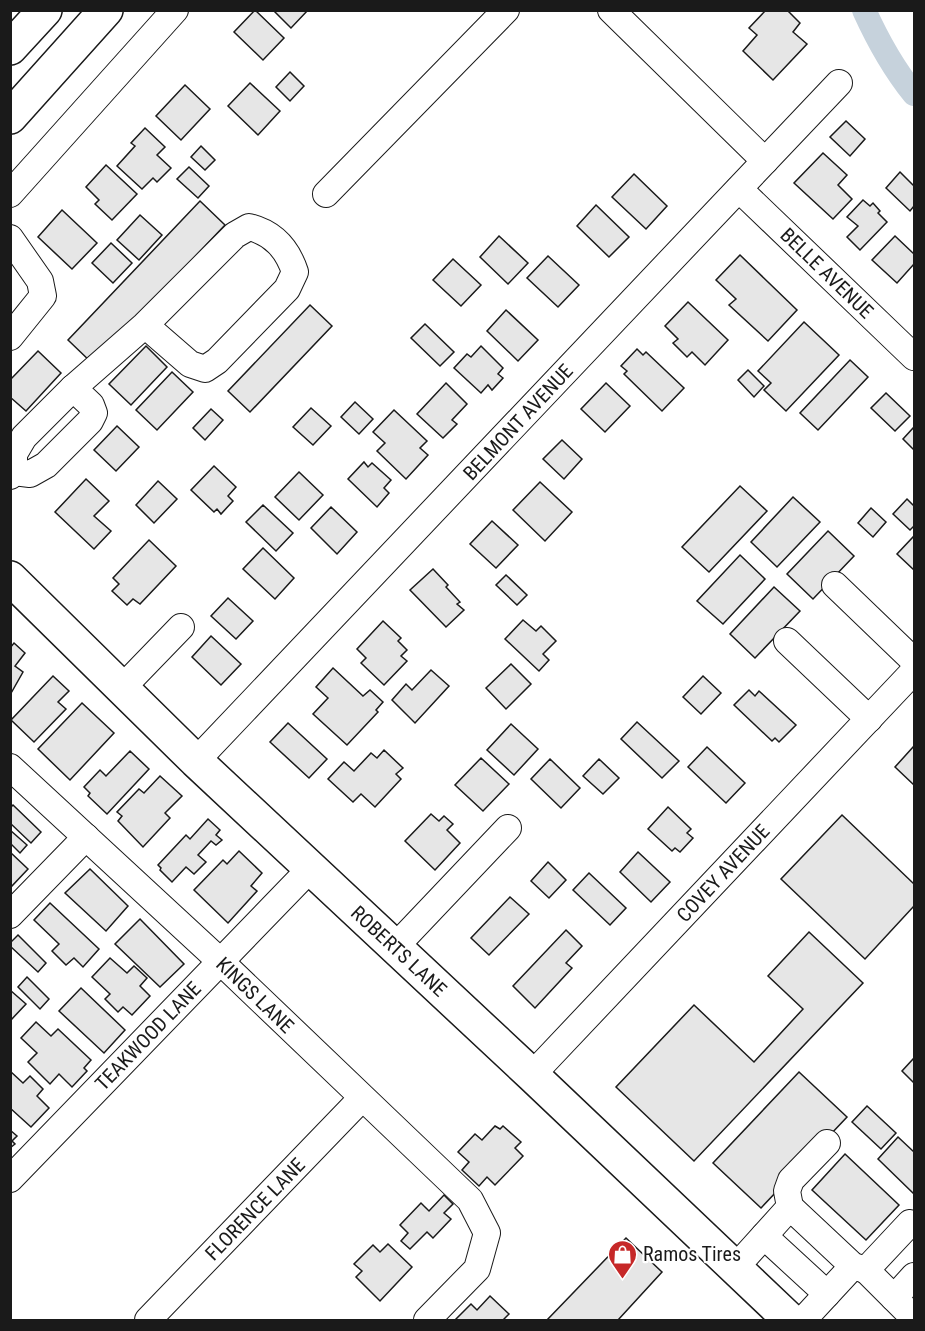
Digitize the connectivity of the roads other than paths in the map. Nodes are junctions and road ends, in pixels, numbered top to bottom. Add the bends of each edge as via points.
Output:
1 (45, 10) edge
2 (106, 10) edge
3 (175, 10) edge
4 (506, 10) edge
5 (611, 10) edge
6 (10, 48) edge
7 (839, 83) dead end
8 (10, 117) edge
9 (765, 161) junction
10 (739, 189) junction
11 (10, 194) edge
12 (326, 194) dead end
13 (10, 238) edge
14 (145, 325) junction
15 (10, 337) edge
16 (915, 357) edge
17 (73, 388) junction
18 (12, 463) edge
19 (10, 578) edge
20 (834, 585) dead end
21 (181, 627) dead end
22 (787, 641) dead end
23 (915, 661) edge
24 (915, 671) edge
25 (122, 688) junction
26 (869, 719) junction
27 (196, 761) junction
28 (10, 767) edge
29 (508, 828) dead end
30 (86, 837) junction
31 (311, 868) junction
32 (10, 915) edge
33 (395, 947) junction
34 (220, 961) junction
35 (532, 1075) junction
36 (362, 1098) junction
37 (827, 1143) dead end
38 (10, 1179) edge
39 (790, 1207) junction
40 (915, 1226) edge
41 (764, 1236) junction
42 (735, 1268) junction
43 (860, 1268) junction
44 (915, 1276) edge
45 (827, 1294) junction
46 (894, 1298) junction
47 (915, 1318) edge
48 (148, 1320) edge
49 (427, 1320) edge
50 (790, 1320) edge
51 (803, 1320) edge

1 - 6 main road
2 - 8 main road
3 - 11 street
4 - 12 street
5 - 9 street
7 - 9 street, BELMONT AVENUE
9 - 10 street, BELMONT AVENUE
10 - 16 street, BELLE AVENUE
10 - 27 street, BELMONT AVENUE
13 - 15 street via 40,281 43,296
14 - 14 street via 235,235 249,227 266,231 290,255 295,272 287,289 205,369 190,364
14 - 17 street
17 - 18 street via 24,437
17 - 18 street via 91,405 94,413 90,421 46,465 30,474
19 - 25 main road, ROBERTS LANE
20 - 23 street
21 - 25 street
22 - 26 street
24 - 26 street, COVEY AVENUE
25 - 27 main road, ROBERTS LANE
26 - 35 street, COVEY AVENUE
27 - 31 main road, ROBERTS LANE
28 - 30 street, KINGS LANE
29 - 33 street
30 - 32 street
30 - 34 street, KINGS LANE
31 - 33 main road, ROBERTS LANE
31 - 34 street, TEAKWOOD LANE
33 - 35 main road, ROBERTS LANE
34 - 36 street, KINGS LANE
34 - 38 street, TEAKWOOD LANE
35 - 42 main road, ROBERTS LANE
36 - 48 street, FLORENCE LANE
36 - 49 street, KINGS LANE via 470,1200 487,1233 477,1269
37 - 39 street via 791,1180 787,1191
39 - 41 street
39 - 43 street
40 - 43 street via 910,1222
41 - 42 street
41 - 45 street
42 - 50 main road, ROBERTS LANE
43 - 45 street
43 - 46 street
44 - 46 street
45 - 51 street
46 - 47 street

